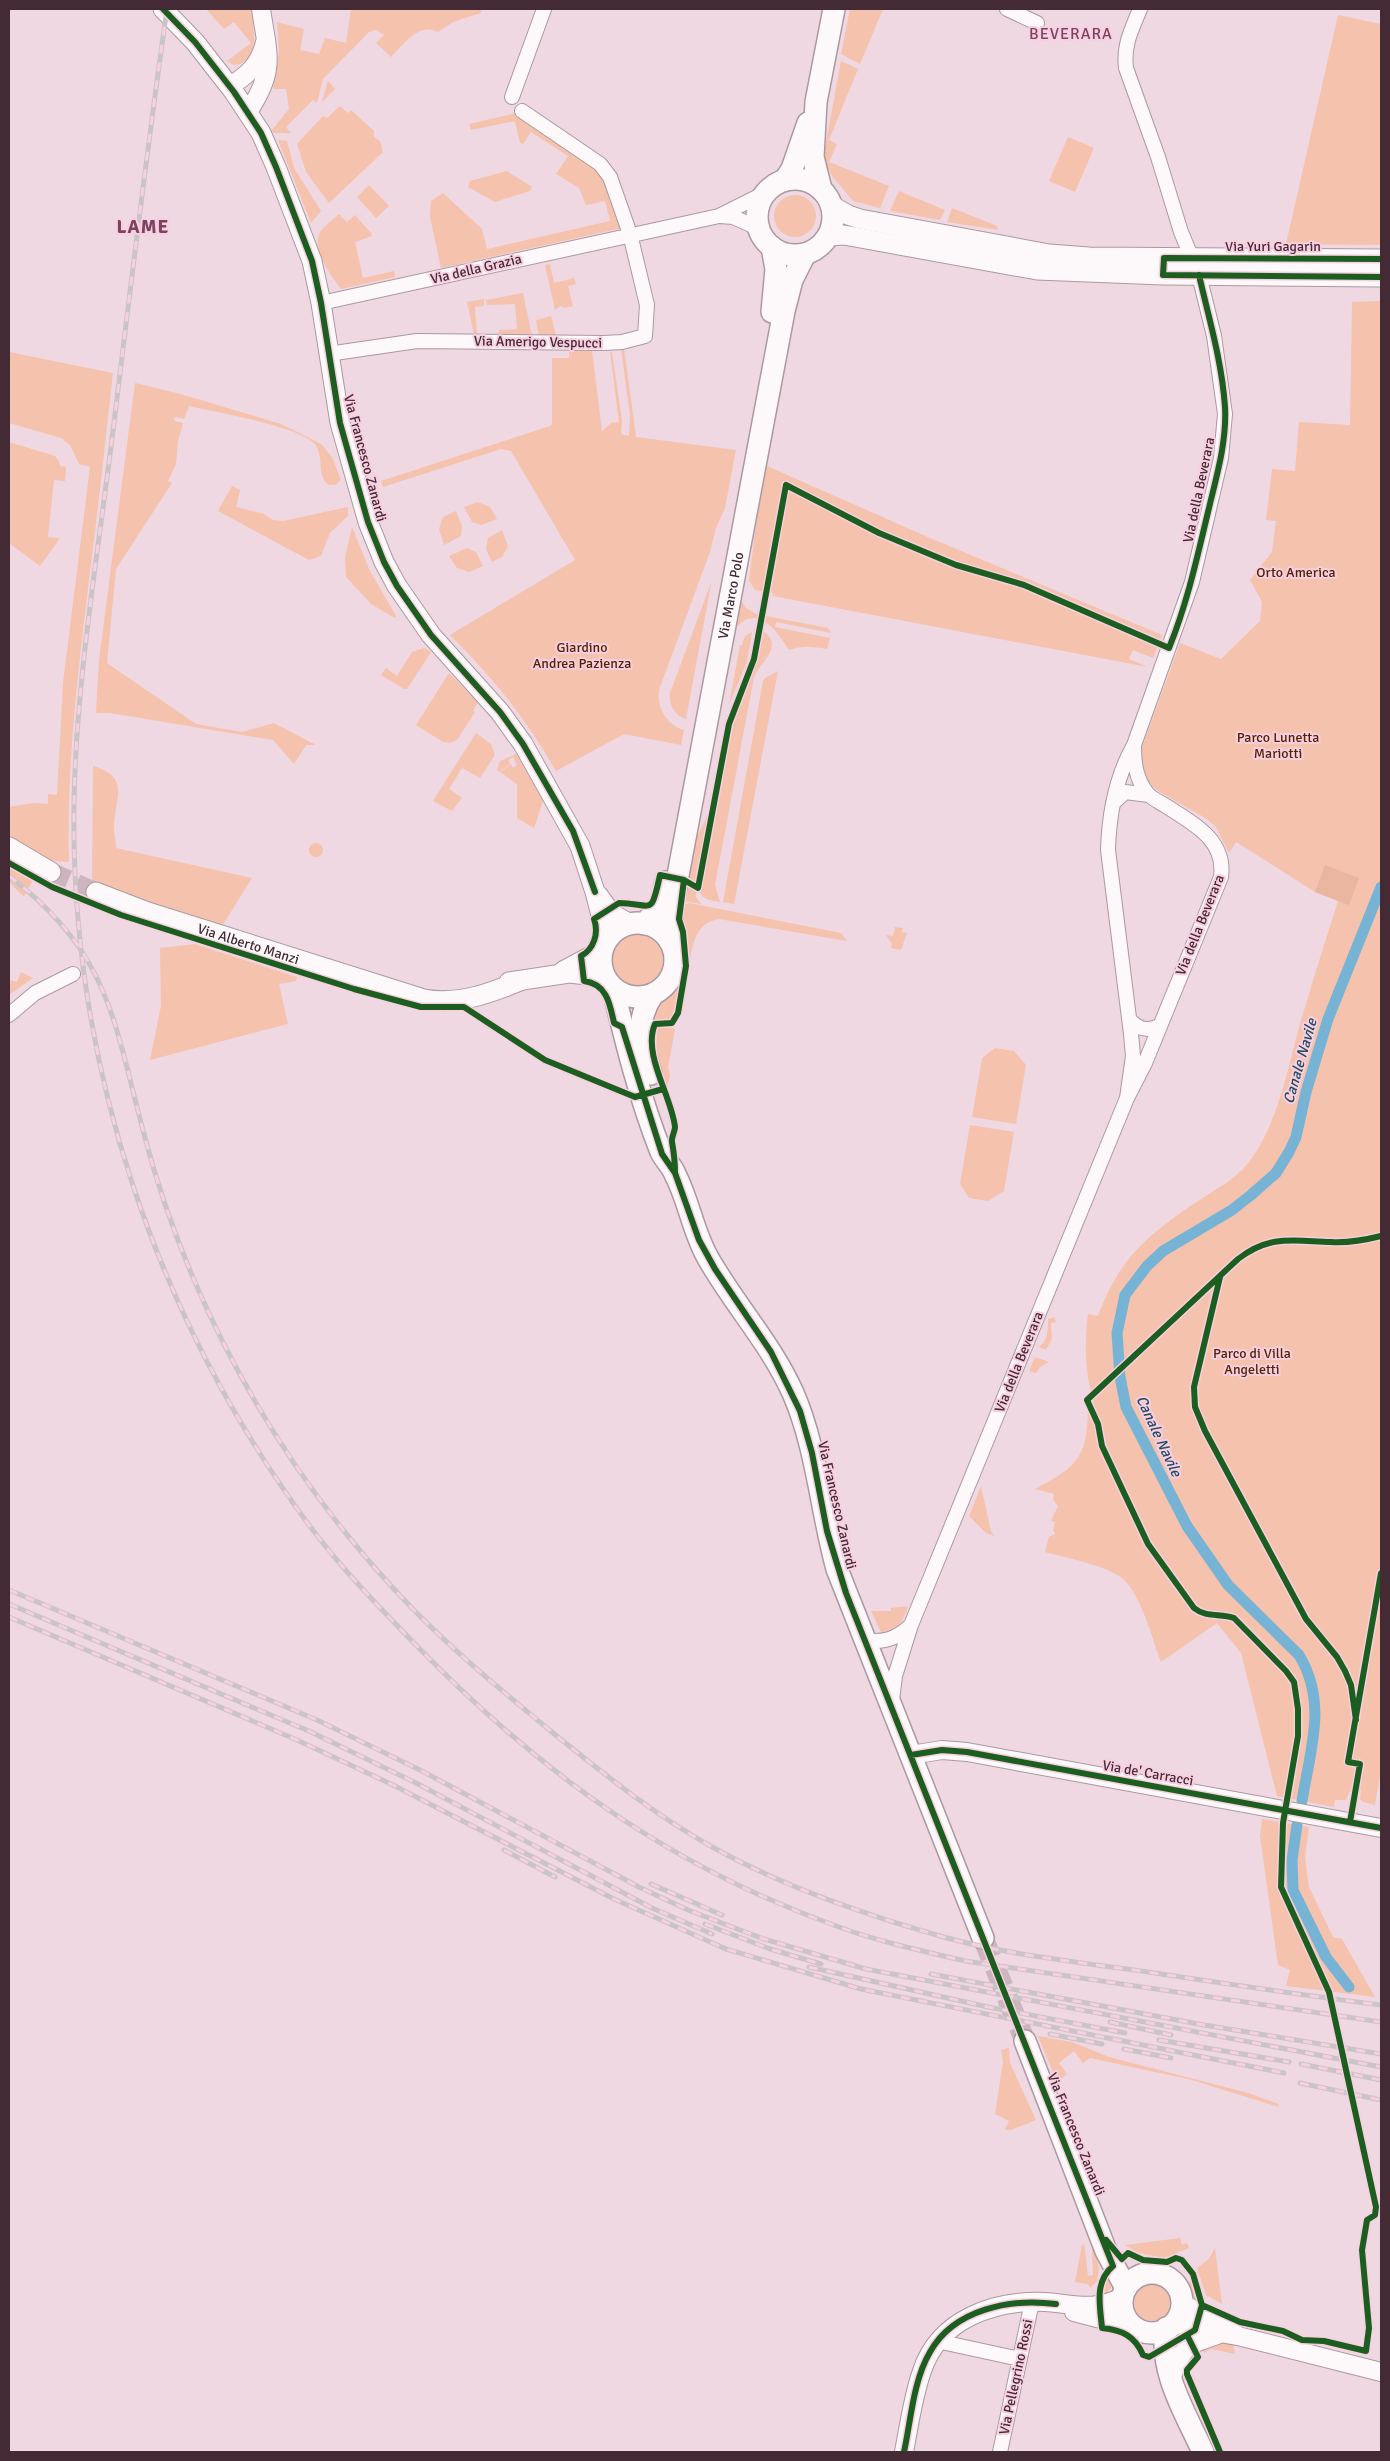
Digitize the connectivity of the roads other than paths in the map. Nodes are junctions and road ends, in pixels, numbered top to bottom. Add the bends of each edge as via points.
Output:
1 (163, 9) edge
2 (262, 9) edge
3 (544, 9) edge
4 (834, 9) edge
5 (1008, 9) edge
6 (1138, 14) edge
7 (1038, 23) dead end
8 (266, 39) junction
9 (230, 86) junction
10 (512, 96) dead end
11 (816, 102) junction
12 (522, 111) dead end
13 (248, 112) junction
14 (784, 180) junction
15 (765, 193) junction
16 (826, 197) junction
17 (719, 216) junction
18 (758, 228) junction
19 (630, 234) junction
20 (828, 236) junction
21 (772, 248) junction
22 (805, 254) junction
23 (1190, 258) junction
24 (1381, 259) edge
25 (1199, 276) junction
26 (1381, 277) edge
27 (321, 302) junction
28 (328, 354) junction
29 (1134, 745) junction
30 (1149, 795) junction
31 (1113, 803) junction
32 (9, 847) edge
33 (51, 872) tunnel mouth
34 (96, 892) tunnel mouth
35 (595, 892) junction
36 (638, 924) junction
37 (670, 941) junction
38 (604, 944) junction
39 (73, 974) dead end
40 (558, 974) junction
41 (609, 983) junction
42 (653, 994) junction
43 (9, 1015) edge
44 (1129, 1019) junction
45 (1159, 1026) junction
46 (1128, 1098) junction
47 (675, 1173) junction
48 (911, 1625) junction
49 (866, 1641) junction
50 (891, 1706) junction
51 (911, 1755) junction
52 (1381, 1828) edge
53 (983, 1938) tunnel mouth
54 (1025, 2041) tunnel mouth
55 (1103, 2236) junction
56 (1146, 2273) junction
57 (1124, 2293) junction
58 (1032, 2302) junction
59 (1181, 2303) junction
60 (1056, 2304) junction
61 (1134, 2325) junction
62 (1169, 2326) junction
63 (1220, 2334) junction
64 (1238, 2336) junction
65 (937, 2341) junction
66 (1020, 2359) junction
67 (1381, 2372) edge
68 (1170, 2376) junction
69 (904, 2452) edge
70 (1000, 2452) edge
71 (1203, 2452) edge

1 - 9 main road, Via Francesco Zanardi
2 - 8 street
3 - 10 street
4 - 11 main road
5 - 7 street
6 - 23 street, Via della Beverara via 1126,44 1126,68
8 - 9 street via 255,67
8 - 13 street via 268,71
9 - 13 main road, Via Francesco Zanardi
11 - 14 main road via 792,169
11 - 16 main road via 813,157
12 - 19 street via 604,168 617,194
13 - 27 main road, Via Francesco Zanardi via 269,151 300,229 312,261
14 - 15 main road
14 - 16 main road via 803,180
15 - 17 street, Via della Grazia
15 - 18 main road via 757,211
16 - 20 main road via 833,220
16 - 23 main road, Via Yuri Gagarin via 848,215 860,219 1049,254
17 - 18 street, Via della Grazia
17 - 19 street, Via della Grazia
18 - 21 main road
19 - 27 street, Via della Grazia
19 - 28 street, Via Amerigo Vespucci via 647,310 646,334 643,337 604,343 417,341
20 - 22 main road via 817,248
20 - 25 main road via 844,235 1037,270
21 - 22 main road via 789,254
21 - 36 main road, Via Marco Polo via 776,269 772,309 663,899 658,908
22 - 37 main road, Via Marco Polo via 792,280 784,311 673,902
23 - 24 main road, Via Yuri Gagarin
23 - 25 street, Via della Beverara
25 - 26 main road
25 - 29 street, Via della Beverara via 1223,388 1223,443 1192,582
27 - 28 main road, Via Francesco Zanardi
28 - 35 main road, Via Francesco Zanardi via 343,433 370,530 384,562 431,635 500,712 524,744 578,841
29 - 30 street, Via della Beverara via 1138,778
29 - 31 street, Via della Beverara via 1126,759
30 - 31 street, Via della Beverara via 1125,792
30 - 45 street, Via della Beverara via 1200,827 1212,839 1221,857 1222,868
31 - 44 street, Via della Beverara via 1108,850
32 - 33 main road
34 - 40 main road, Via Alberto Manzi via 148,912 402,992 446,993
35 - 36 main road, Via Francesco Zanardi via 611,913
35 - 38 main road, Via Francesco Zanardi
36 - 37 main road via 657,928
36 - 38 main road via 617,929
37 - 42 main road via 674,952 673,973
38 - 40 main road, Via Alberto Manzi via 589,958
38 - 41 main road via 600,962
39 - 43 street via 35,994
40 - 41 main road, Via Alberto Manzi via 584,973
41 - 42 main road via 634,997
41 - 47 main road, Via Francesco Zanardi via 662,1154
42 - 47 main road, Via Francesco Zanardi via 644,1008 641,1033 646,1060 675,1150
44 - 45 street via 1143,1029
44 - 46 street, Via della Beverara via 1133,1056
45 - 46 street, Via della Beverara
46 - 48 street, Via della Beverara
47 - 49 main road, Via Francesco Zanardi via 698,1240 771,1352 800,1411 837,1569
48 - 49 street via 891,1640
48 - 50 street, Via della Beverara via 895,1676
49 - 50 main road, Via Francesco Zanardi
50 - 51 main road, Via Francesco Zanardi
51 - 52 street, Via de' Carracci via 942,1750 967,1752
51 - 53 main road, Via Francesco Zanardi
54 - 55 main road, Via Francesco Zanardi
55 - 56 main road, Via Francesco Zanardi via 1122,2259
55 - 57 main road, Via Francesco Zanardi
56 - 57 main road via 1134,2278
56 - 59 main road via 1168,2278 1179,2291
57 - 60 street via 1107,2305
57 - 61 main road via 1123,2311
58 - 60 street
58 - 65 street via 987,2309 951,2328
58 - 66 street, Via Pellegrino Rossi
59 - 62 main road via 1179,2315
59 - 64 street via 1228,2326
60 - 61 street via 1091,2318
61 - 62 main road via 1154,2332
61 - 68 main road via 1152,2355
62 - 63 street via 1196,2326
62 - 68 main road via 1164,2348
63 - 64 street
63 - 68 street via 1193,2343 1182,2351
64 - 67 street
65 - 66 street
65 - 69 street via 921,2371
66 - 70 street, Via Pellegrino Rossi
68 - 71 main road

